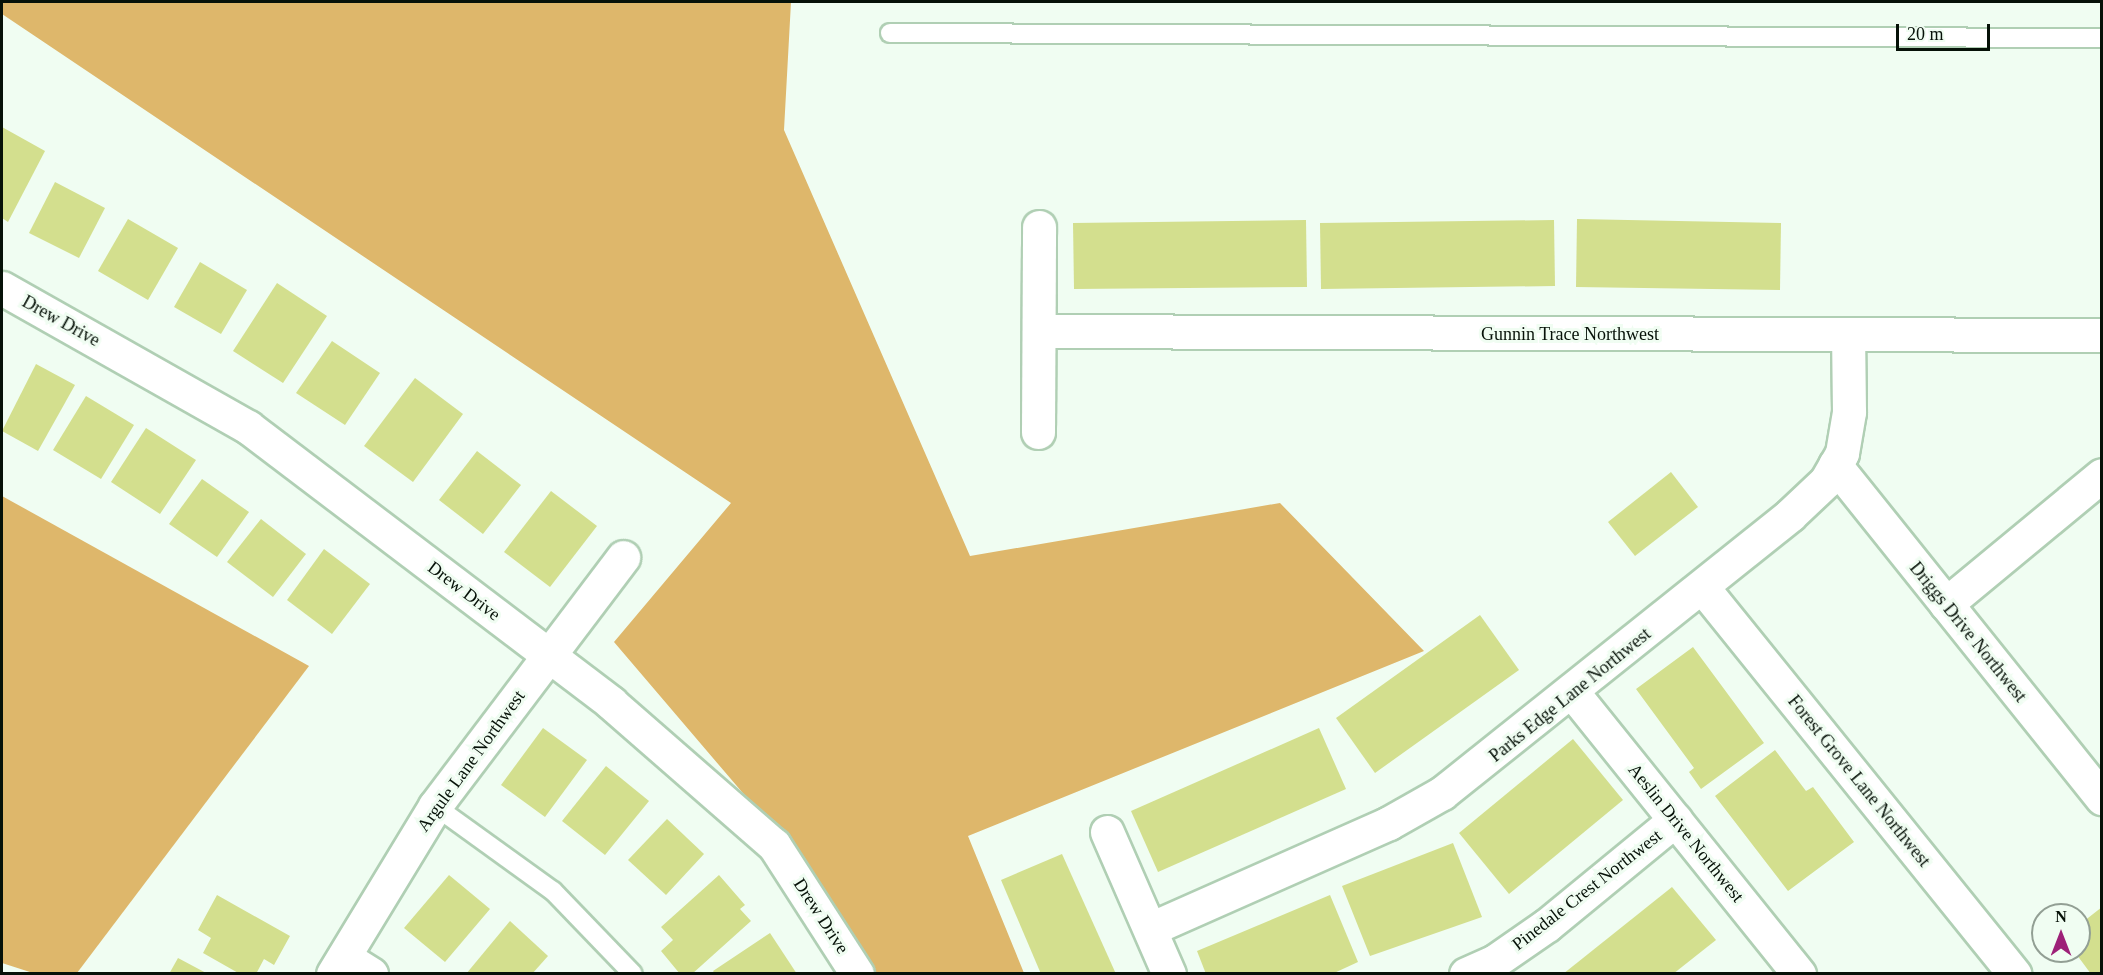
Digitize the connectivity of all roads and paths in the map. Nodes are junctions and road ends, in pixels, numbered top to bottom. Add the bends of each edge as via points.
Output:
1 (890, 33) dead end
2 (2102, 38) edge
3 (1039, 227) dead end
4 (2, 288) edge
5 (1039, 331) junction
6 (1848, 335) junction
7 (2102, 335) edge
8 (1038, 432) dead end
9 (1834, 465) junction
10 (2102, 475) edge
11 (623, 557) dead end
12 (1703, 588) junction
13 (1946, 604) junction
14 (547, 655) junction
15 (1573, 693) junction
16 (2102, 798) edge
17 (435, 806) junction
18 (1675, 820) junction
19 (1107, 832) dead end
20 (1150, 929) junction
21 (338, 965) edge
22 (372, 974) edge
23 (633, 974) edge
24 (857, 974) edge
25 (1169, 974) edge
26 (1466, 974) edge
27 (1799, 974) edge
28 (2015, 974) edge

1 - 2 lane
3 - 5 street
4 - 14 street, Drew Drive via 248,427
5 - 6 street, Gunnin Trace Northwest
5 - 8 street
6 - 7 street, Gunnin Trace Northwest
6 - 9 street, Parks Edge Lane Northwest via 1849,412
9 - 12 street, Parks Edge Lane Northwest via 1790,515
9 - 13 street, Driggs Drive Northwest
10 - 13 street
11 - 14 street, Argule Lane Northwest
12 - 15 street, Parks Edge Lane Northwest
12 - 28 street, Forest Grove Lane Northwest
13 - 16 street, Driggs Drive Northwest
14 - 17 street, Argule Lane Northwest
14 - 24 street, Drew Drive via 665,746 774,845
15 - 18 street, Aeslin Drive Northwest
15 - 20 street, Parks Edge Lane Northwest via 1442,794 1389,823
17 - 21 street, Argule Lane Northwest
17 - 23 lane via 553,891
18 - 26 street, Pinedale Crest Northwest via 1547,925 1495,961
18 - 27 street, Aeslin Drive Northwest
19 - 20 street
20 - 25 street
21 - 22 street

